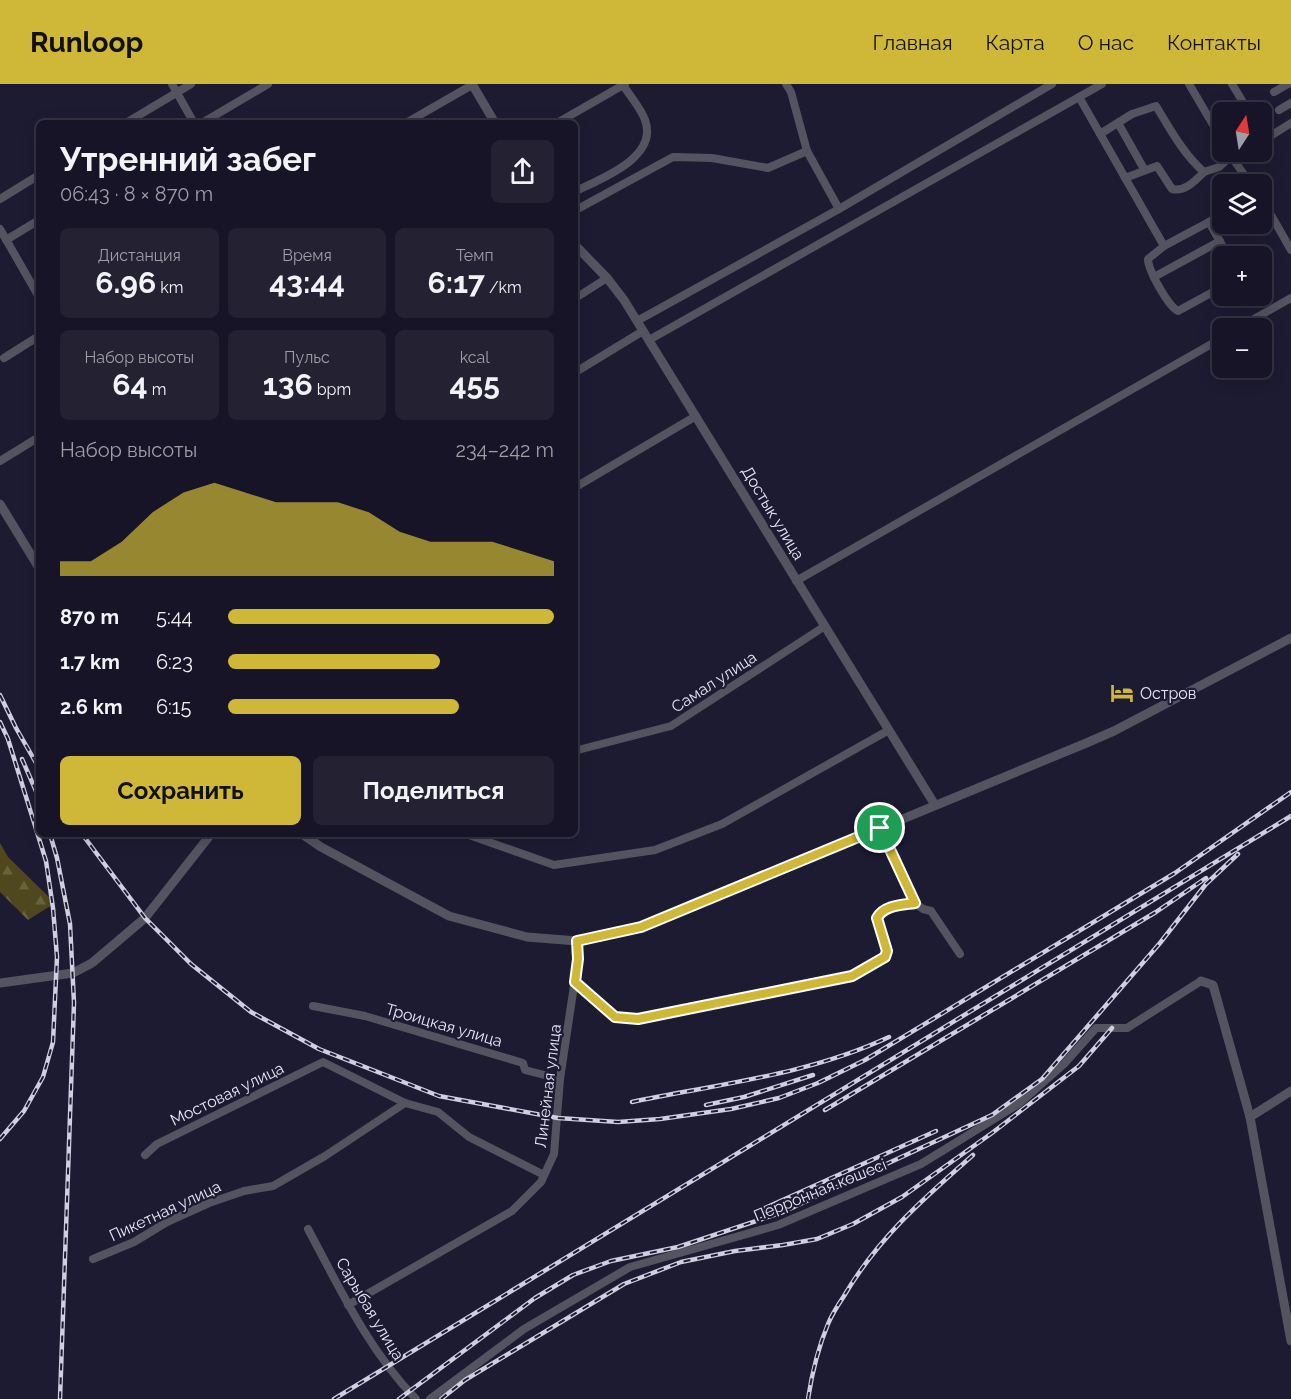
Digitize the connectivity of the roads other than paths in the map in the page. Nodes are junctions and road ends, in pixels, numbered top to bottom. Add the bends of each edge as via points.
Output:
1 (172, 84) edge
2 (191, 84) edge
3 (268, 84) edge
4 (472, 84) edge
5 (786, 84) edge
6 (1052, 84) edge
7 (1102, 84) edge
8 (1190, 84) edge
9 (1232, 84) edge
10 (1288, 84) edge
11 (624, 85) edge
12 (1274, 92) dead end
13 (177, 93) junction
14 (1079, 97) junction
15 (1243, 102) edge
16 (1291, 103) edge
17 (1279, 110) dead end
18 (131, 120) edge
19 (192, 120) edge
20 (207, 120) edge
21 (411, 120) edge
22 (493, 120) edge
23 (562, 120) edge
24 (1212, 122) edge
25 (1118, 123) junction
26 (1291, 123) edge
27 (1100, 134) junction
28 (1272, 135) edge
29 (807, 151) junction
30 (1224, 162) edge
31 (1144, 169) junction
32 (1204, 172) junction
33 (36, 177) edge
34 (1125, 178) junction
35 (578, 190) edge
36 (0, 199) edge
37 (578, 209) edge
38 (839, 209) junction
39 (1272, 217) edge
40 (1212, 220) edge
41 (36, 222) edge
42 (1209, 222) junction
43 (0, 229) edge
44 (6, 240) junction
45 (1220, 241) junction
46 (1164, 246) junction
47 (1223, 246) edge
48 (578, 248) edge
49 (1291, 250) edge
50 (1154, 277) junction
51 (607, 279) junction
52 (36, 292) edge
53 (1212, 292) edge
54 (578, 297) edge
55 (1291, 298) edge
56 (1256, 318) edge
57 (637, 321) junction
58 (646, 336) junction
59 (36, 338) edge
60 (1212, 344) edge
61 (4, 358) dead end
62 (578, 372) edge
63 (696, 416) junction
64 (36, 439) edge
65 (0, 461) edge
66 (578, 486) edge
67 (0, 504) edge
68 (36, 563) edge
69 (796, 581) junction
70 (825, 626) junction
71 (1291, 638) edge
72 (889, 730) junction
73 (578, 750) edge
74 (935, 805) junction
75 (880, 828) junction
76 (209, 837) edge
77 (306, 837) edge
78 (475, 837) edge
79 (915, 903) junction
80 (577, 941) junction
81 (960, 954) dead end
82 (1201, 981) joint
83 (575, 982) junction
84 (0, 983) edge
85 (313, 1006) dead end
86 (560, 1079) junction
87 (1291, 1091) edge
88 (405, 1103) junction
89 (1250, 1117) junction
90 (145, 1155) dead end
91 (544, 1175) junction
92 (308, 1229) dead end
93 (93, 1259) dead end
94 (348, 1305) junction
95 (1291, 1341) edge
96 (416, 1399) edge
97 (430, 1399) edge

1 - 13 street
2 - 13 street
3 - 20 street
4 - 21 street
4 - 22 street
5 - 29 street
6 - 38 street
7 - 14 street
8 - 24 street
9 - 15 street
10 - 12 street
11 - 23 street
11 - 35 street via 645,119 646,143 639,154 609,175
13 - 18 street
13 - 19 street
14 - 27 street
14 - 58 street
16 - 17 street
25 - 27 street
25 - 31 street
25 - 32 street via 1156,106 1179,143
26 - 28 street
27 - 34 street
29 - 37 street via 768,168 712,158 673,157
29 - 38 street
30 - 32 street via 1219,168
31 - 32 street via 1158,166 1172,189 1179,190
31 - 34 street
33 - 36 street
34 - 46 street
38 - 57 street
39 - 49 street
40 - 42 street
41 - 44 street
42 - 45 street
42 - 46 street
43 - 44 street
44 - 52 street
45 - 47 street
45 - 50 street
46 - 50 street via 1148,260
48 - 51 street, Достык улица
50 - 53 street via 1178,311
51 - 54 street
51 - 57 street, Достык улица
55 - 56 street
57 - 58 street, Достык улица
58 - 62 street
58 - 63 street, Достык улица
59 - 61 street
60 - 69 street
63 - 66 street
63 - 69 street, Достык улица
64 - 65 street
67 - 68 street
69 - 70 street, Достык улица
70 - 72 street, Достык улица
70 - 73 street, Самал улица via 671,726
71 - 74 street via 1114,731
72 - 74 street, Достык улица
72 - 78 street via 722,824 655,850 554,865
74 - 75 street
75 - 79 street
75 - 80 street via 641,927
76 - 84 street via 145,918 92,963 73,973
77 - 80 street via 448,916 527,937
79 - 81 street via 931,911
79 - 83 street via 887,908 879,914 885,957 852,976 638,1019 615,1017
80 - 83 street, Линейная улица
82 - 89 street via 1213,984
82 - 97 street, Перронная көшесі via 1127,1028 1096,1028 1064,1064 1020,1103 921,1164 778,1225 630,1267 524,1329
83 - 86 street, Линейная улица
85 - 86 street, Троицкая улица via 365,1016 524,1063 525,1070
86 - 91 street, Линейная улица via 554,1154
87 - 89 street
88 - 90 street, Мостовая улица via 323,1062 157,1144
88 - 91 street via 438,1112 469,1137
88 - 93 street, Пикетная улица via 273,1186 209,1203
89 - 95 street
91 - 94 street, Линейная улица via 512,1211
92 - 94 street, Сарыбая улица
94 - 96 street, Сарыбая улица via 397,1380

